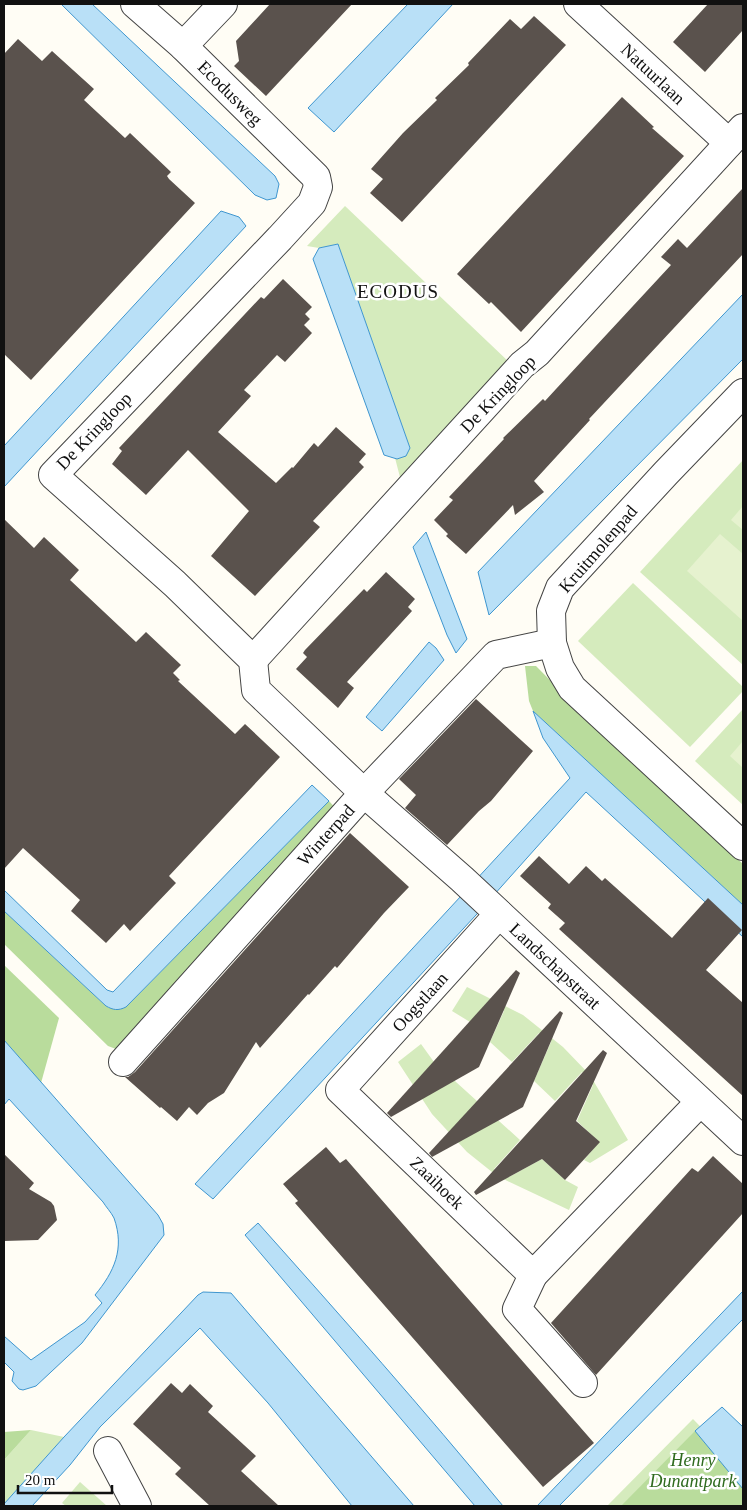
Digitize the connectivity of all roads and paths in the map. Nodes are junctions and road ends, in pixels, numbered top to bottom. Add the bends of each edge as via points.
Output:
1 (135, 4) edge
2 (223, 4) edge
3 (578, 4) edge
4 (183, 46) junction
5 (736, 135) edge
6 (318, 187) joint
7 (743, 393) edge
8 (552, 643) junction
9 (253, 660) junction
10 (364, 793) junction
11 (743, 846) edge
12 (494, 910) junction
13 (123, 1062) dead end
14 (340, 1090) joint
15 (700, 1102) junction
16 (743, 1141) edge
17 (533, 1275) junction
18 (583, 1383) dead end
19 (108, 1451) dead end
20 (137, 1506) edge

1 - 4 street, Ecodusweg
2 - 4 street
3 - 5 street, Natuurlaan
4 - 6 street, Ecodusweg via 316,177
5 - 9 street, De Kringloop
6 - 9 street, De Kringloop via 312,203 280,238 53,475 175,584
7 - 8 street, Kruitmolenpad via 560,588 551,611
8 - 10 street, Winterpad via 496,655
8 - 11 street, Kruitmolenpad via 560,668 572,688
9 - 10 street via 256,690
10 - 12 street, Landschapstraat
10 - 13 street, Winterpad
12 - 14 street, Oogstlaan
12 - 15 street, Landschapstraat
14 - 17 street, Zaaihoek
15 - 16 street, Landschapstraat
15 - 17 street
17 - 18 street via 517,1309
19 - 20 street

